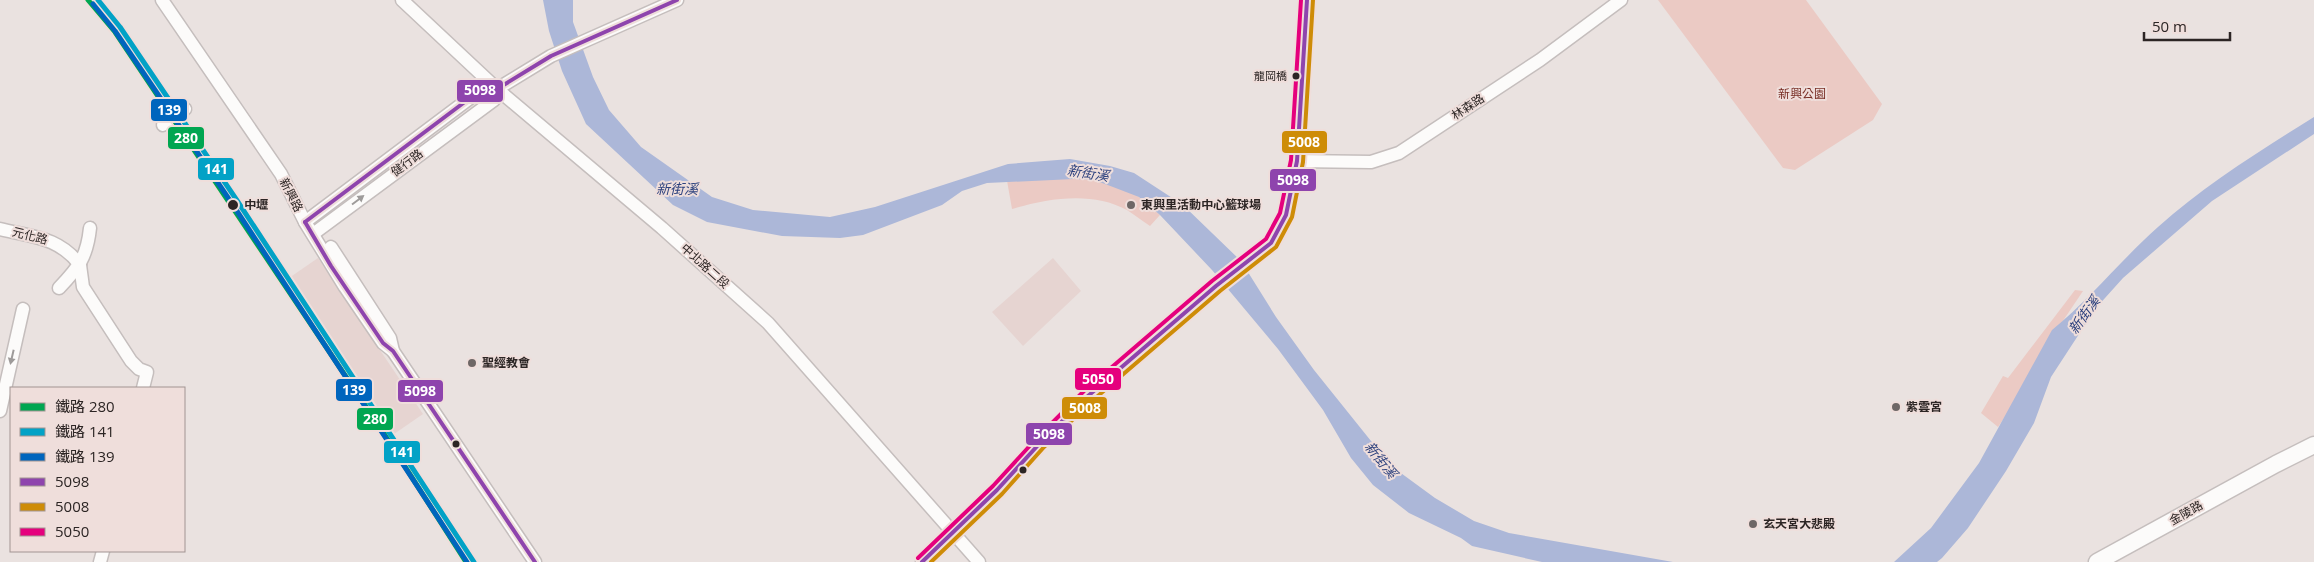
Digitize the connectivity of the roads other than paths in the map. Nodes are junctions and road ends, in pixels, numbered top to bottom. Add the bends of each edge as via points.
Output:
1 (162, 0) edge
2 (402, 0) edge
3 (677, 0) edge
4 (1307, 0) edge
5 (1620, 0) edge
6 (497, 89) junction
7 (185, 109) dead end
8 (163, 124) dead end
9 (1297, 161) junction
10 (305, 222) junction
11 (90, 228) dead end
12 (0, 229) edge
13 (316, 232) junction
14 (80, 265) junction
15 (59, 288) dead end
16 (23, 309) dead end
17 (393, 351) junction
18 (143, 387) edge
19 (0, 411) edge
20 (2314, 445) edge
21 (952, 531) junction
22 (535, 562) edge
23 (922, 562) edge
24 (979, 562) edge
25 (2097, 562) edge

1 - 10 street, 新興路 via 281,174
2 - 6 street, 中北路二段
3 - 6 street, 健行路 via 555,55
4 - 9 street
5 - 9 street, 林森路 via 1540,60 1399,153 1371,162
6 - 10 street, 健行路 via 482,89 474,94
13 -> 6 street, 健行路 via 494,100
6 - 21 street, 中北路二段 via 662,228 768,324
7 - 8 street
9 - 21 street via 1286,215 1271,243 1088,396 997,490
10 - 13 street, 新興路
11 - 14 street via 88,247
12 - 14 street, 元化路 via 57,243
13 - 17 street via 390,338
13 - 17 street via 336,273 383,343
14 - 15 street
14 - 18 street via 83,287 92,304 131,361 147,372
16 -> 19 street
17 - 22 street
20 - 25 main road, 金陵路
21 - 23 street
21 - 24 street, 中北路二段

